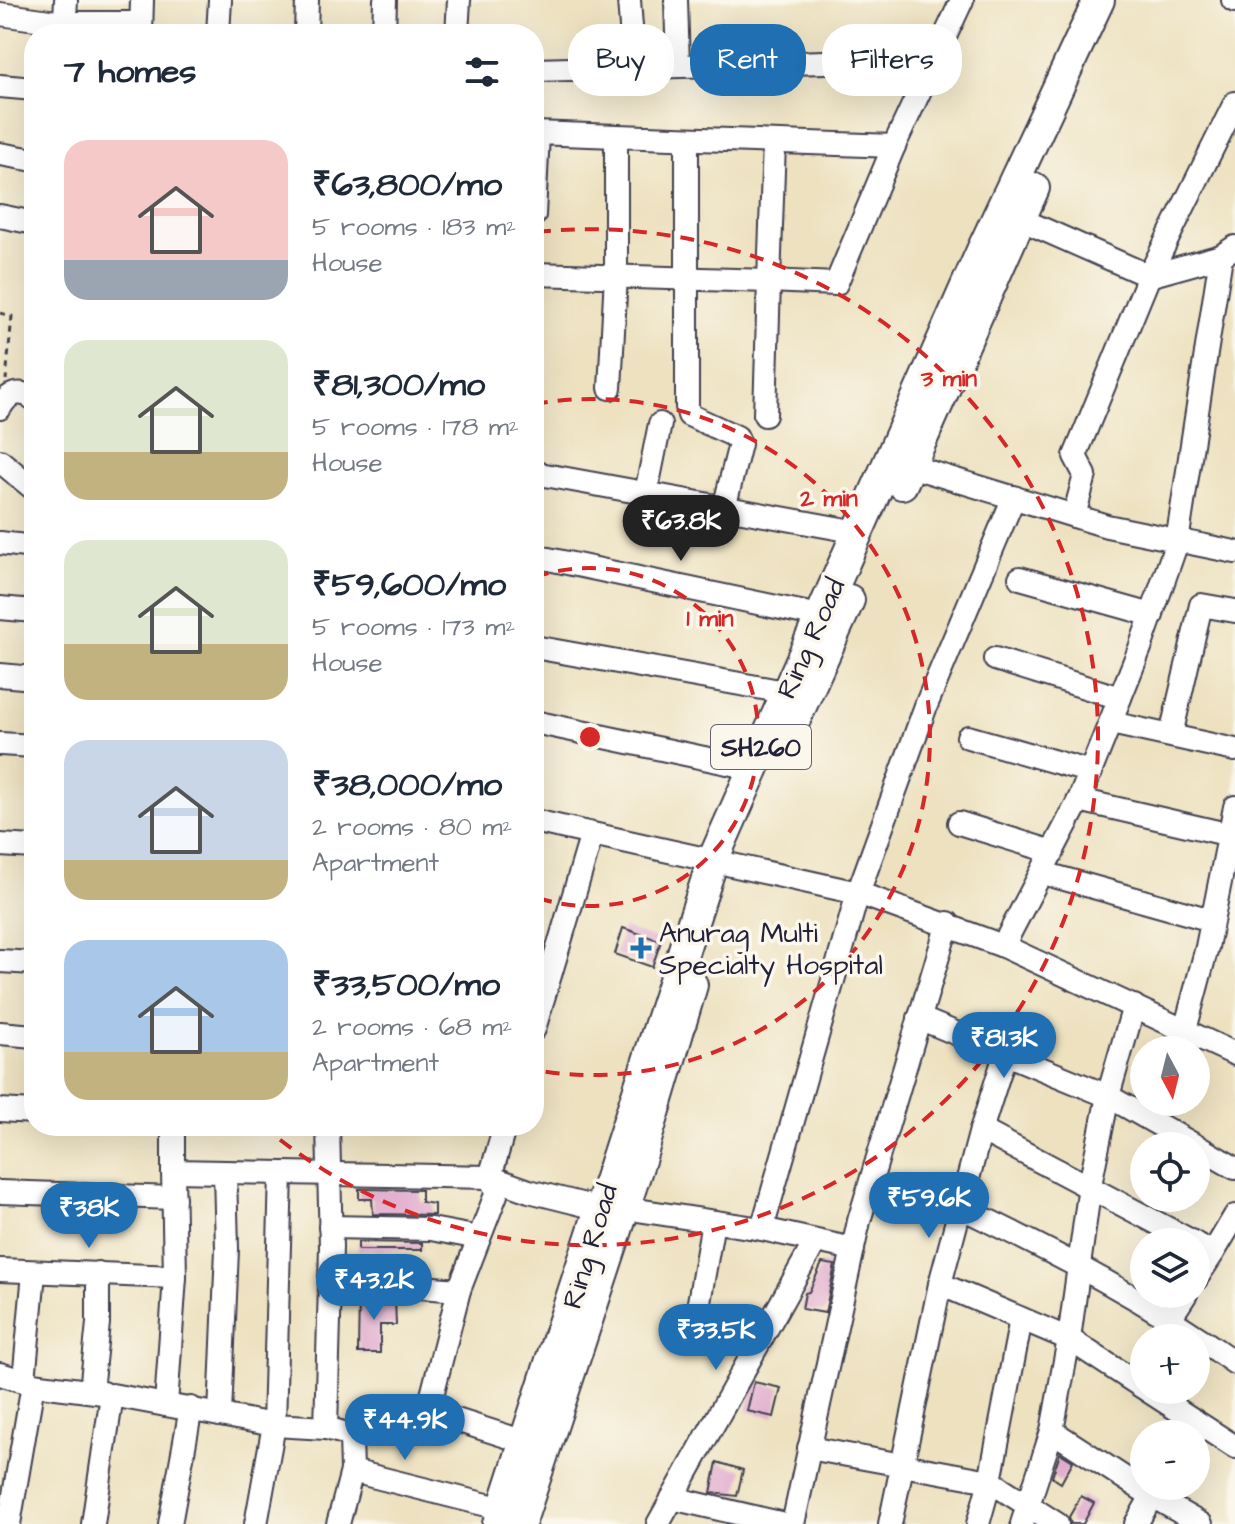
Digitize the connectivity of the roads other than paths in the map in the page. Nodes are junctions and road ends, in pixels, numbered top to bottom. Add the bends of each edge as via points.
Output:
1 (66, 0) edge
2 (142, 0) edge
3 (220, 0) edge
4 (307, 0) edge
5 (385, 0) edge
6 (459, 0) edge
7 (629, 0) edge
8 (676, 0) edge
9 (962, 0) edge
10 (1099, 0) edge
11 (1118, 0) edge
12 (0, 14) edge
13 (46, 24) edge
14 (64, 24) edge
15 (141, 24) edge
16 (219, 24) edge
17 (306, 24) edge
18 (384, 24) edge
19 (458, 24) edge
20 (631, 24) edge
21 (951, 24) edge
22 (822, 62) edge
23 (674, 66) edge
24 (678, 66) junction
25 (568, 69) edge
26 (544, 70) edge
27 (0, 86) edge
28 (24, 88) edge
29 (918, 96) edge
30 (1235, 103) edge
31 (544, 134) edge
32 (616, 138) junction
33 (687, 140) junction
34 (774, 143) junction
35 (894, 146) junction
36 (0, 154) edge
37 (24, 158) edge
38 (0, 216) edge
39 (1020, 219) junction
40 (24, 221) edge
41 (1228, 252) edge
42 (544, 274) edge
43 (616, 275) junction
44 (1149, 276) junction
45 (688, 278) junction
46 (769, 281) junction
47 (610, 388) dead end
48 (24, 393) edge
49 (2, 404) edge
50 (765, 415) dead end
51 (660, 424) dead end
52 (0, 461) edge
53 (910, 466) junction
54 (544, 475) edge
55 (24, 481) edge
56 (646, 493) junction
57 (1014, 497) junction
58 (724, 508) junction
59 (1074, 516) junction
60 (858, 532) junction
61 (1177, 542) junction
62 (0, 543) edge
63 (24, 546) edge
64 (1235, 552) edge
65 (544, 558) edge
66 (1020, 578) dead end
67 (0, 608) edge
68 (24, 610) edge
69 (1235, 611) edge
70 (1152, 615) junction
71 (819, 616) junction
72 (544, 649) edge
73 (995, 659) dead end
74 (0, 675) edge
75 (24, 677) edge
76 (785, 692) junction
77 (1120, 698) junction
78 (1111, 723) junction
79 (544, 724) edge
80 (1171, 735) junction
81 (968, 737) dead end
82 (0, 744) edge
83 (24, 745) edge
84 (1235, 750) edge
85 (751, 768) junction
86 (1091, 772) junction
87 (1079, 800) junction
88 (1235, 807) edge
89 (544, 823) edge
90 (959, 823) dead end
91 (592, 834) junction
92 (1232, 835) edge
93 (0, 845) edge
94 (24, 846) edge
95 (1053, 852) junction
96 (722, 862) junction
97 (1043, 873) junction
98 (858, 893) junction
99 (1211, 920) junction
100 (948, 923) junction
101 (1003, 946) junction
102 (0, 961) edge
103 (24, 962) edge
104 (544, 995) edge
105 (1134, 1006) junction
106 (919, 1018) junction
107 (1185, 1030) junction
108 (0, 1033) edge
109 (24, 1035) edge
110 (1235, 1054) edge
111 (1005, 1055) junction
112 (1108, 1096) junction
113 (0, 1110) edge
114 (24, 1111) edge
115 (981, 1130) junction
116 (173, 1136) edge
117 (328, 1136) edge
118 (502, 1136) edge
119 (1235, 1168) edge
120 (173, 1171) junction
121 (225, 1172) junction
122 (281, 1173) junction
123 (330, 1174) junction
124 (490, 1177) junction
125 (1090, 1185) junction
126 (0, 1192) edge
127 (174, 1198) junction
128 (613, 1208) junction
129 (962, 1208) junction
130 (1235, 1216) edge
131 (713, 1222) junction
132 (330, 1227) junction
133 (1168, 1228) edge
134 (762, 1229) junction
135 (479, 1238) junction
136 (1210, 1238) edge
137 (815, 1242) junction
138 (853, 1249) junction
139 (1080, 1265) junction
140 (0, 1270) edge
141 (34, 1273) junction
142 (98, 1273) junction
143 (175, 1277) junction
144 (330, 1280) junction
145 (940, 1284) junction
146 (459, 1290) junction
147 (698, 1308) dead end
148 (1177, 1308) edge
149 (1171, 1317) junction
150 (1021, 1319) junction
151 (1069, 1339) junction
152 (1235, 1363) edge
153 (0, 1374) edge
154 (1130, 1379) edge
155 (28, 1382) junction
156 (102, 1393) junction
157 (1169, 1404) edge
158 (166, 1405) junction
159 (191, 1408) junction
160 (220, 1415) junction
161 (274, 1425) junction
162 (326, 1428) junction
163 (1052, 1431) junction
164 (525, 1442) junction
165 (1235, 1447) edge
166 (809, 1448) junction
167 (904, 1465) junction
168 (352, 1471) junction
169 (990, 1481) junction
170 (1130, 1482) edge
171 (672, 1498) junction
172 (1150, 1500) edge
173 (1159, 1500) edge
174 (1024, 1514) edge
175 (507, 1519) edge
176 (9, 1524) edge
177 (93, 1524) edge
178 (170, 1524) edge
179 (256, 1524) edge
180 (338, 1524) edge
181 (658, 1524) edge
182 (784, 1524) edge
183 (793, 1524) edge
184 (890, 1524) edge
185 (978, 1524) edge
186 (1057, 1524) edge
187 (1136, 1524) edge
188 (1201, 1524) edge

1 - 14 street
2 - 15 street
3 - 16 street
4 - 17 street
5 - 18 street
6 - 19 street
7 - 20 street
8 - 24 street
9 - 21 street
10 - 60 highway, Ring Road / SH260
11 - 39 highway, Ring Road / SH260
12 - 13 street
22 - 24 street
23 - 24 street
25 - 26 street
27 - 28 street
29 - 35 street
30 - 44 street
31 - 32 street
32 - 33 street
32 - 43 street
33 - 34 street
33 - 45 street
34 - 35 street
34 - 46 street
35 - 46 street via 836,284
36 - 37 street
38 - 40 street
39 - 44 street
39 - 53 highway, Ring Road / SH260
41 - 44 street
41 - 61 street
42 - 43 street
43 - 45 street
43 - 47 street
44 - 59 street via 1075,456 1085,475
45 - 46 street
45 - 58 street via 689,415 731,432 740,444
46 - 50 street
48 - 49 street
51 - 56 street
52 - 55 street
53 - 57 street
53 - 96 highway, Ring Road / SH260
54 - 56 street
56 - 58 street
57 - 59 street
57 - 98 street via 927,703
58 - 60 street
59 - 61 street
60 - 71 highway, Ring Road / SH260
61 - 64 street
61 - 70 street
62 - 63 street
65 - 71 street
66 - 70 street
67 - 68 street
69 - 80 street via 1201,605
70 - 77 street
71 - 76 highway, Ring Road / SH260
72 - 76 street
73 - 77 street
74 - 75 street
76 - 85 highway, Ring Road / SH260
77 - 78 street
78 - 80 street
78 - 86 street
79 - 85 street
80 - 84 street
81 - 86 street
82 - 83 street
85 - 96 highway, Ring Road / SH260
86 - 87 street
87 - 92 street
87 - 95 street
88 - 92 street
89 - 91 street
90 - 95 street
91 - 96 street
91 - 104 street
92 - 99 street
93 - 94 street
95 - 97 street
96 - 98 street
96 - 128 highway, Ring Road / SH260
97 - 99 street
97 - 101 street
98 - 100 street
98 - 134 street
99 - 107 street
100 - 101 street
100 - 106 street
101 - 105 street
102 - 103 street
105 - 107 street
105 - 112 street
106 - 111 street
106 - 138 street
107 - 110 street
108 - 109 street
111 - 112 street
111 - 115 street
112 - 119 street
112 - 125 street
113 - 114 street
115 - 125 street
115 - 129 street
116 - 120 street
117 - 123 street
118 - 124 street
120 - 121 street
120 - 127 street
121 - 122 street
121 - 160 street
122 - 123 street
122 - 161 street
123 - 124 street
123 - 132 street
124 - 128 street via 529,1191
124 - 135 street via 497,1192
125 - 133 street
125 - 139 street
126 - 127 street
127 - 143 street
128 - 131 street
128 - 164 highway, Ring Road / SH260
128 - 175 highway, Ring Road / SH260
129 - 139 street
129 - 145 street
130 - 136 street
131 - 134 street
131 - 147 street
132 - 135 street via 431,1229
132 - 144 street
134 - 137 street
135 - 146 street
137 - 138 street
137 - 171 street
138 - 166 street
139 - 149 street
139 - 151 street
140 - 141 street
141 - 142 street
141 - 155 street
142 - 143 street
142 - 156 street
143 - 158 street
144 - 146 street
144 - 162 street
145 - 150 street
145 - 167 street
146 - 164 street via 428,1411
148 - 149 street
149 - 152 street
150 - 151 street
150 - 169 street
151 - 154 street
151 - 163 street
153 - 155 street
155 - 156 street
155 - 176 street
156 - 158 street
156 - 177 street
157 - 165 street
158 - 159 street
159 - 160 street
159 - 178 street
160 - 161 street
161 - 162 street
161 - 179 street
162 - 168 street via 351,1435
163 - 170 street
163 - 174 street
164 - 175 highway, Ring Road / SH260
166 - 167 street
166 - 183 street
167 - 169 street
167 - 184 street
168 - 175 street
168 - 180 street
169 - 174 street
169 - 185 street
171 - 181 street
171 - 182 street
172 - 187 street
173 - 188 street
174 - 186 street

